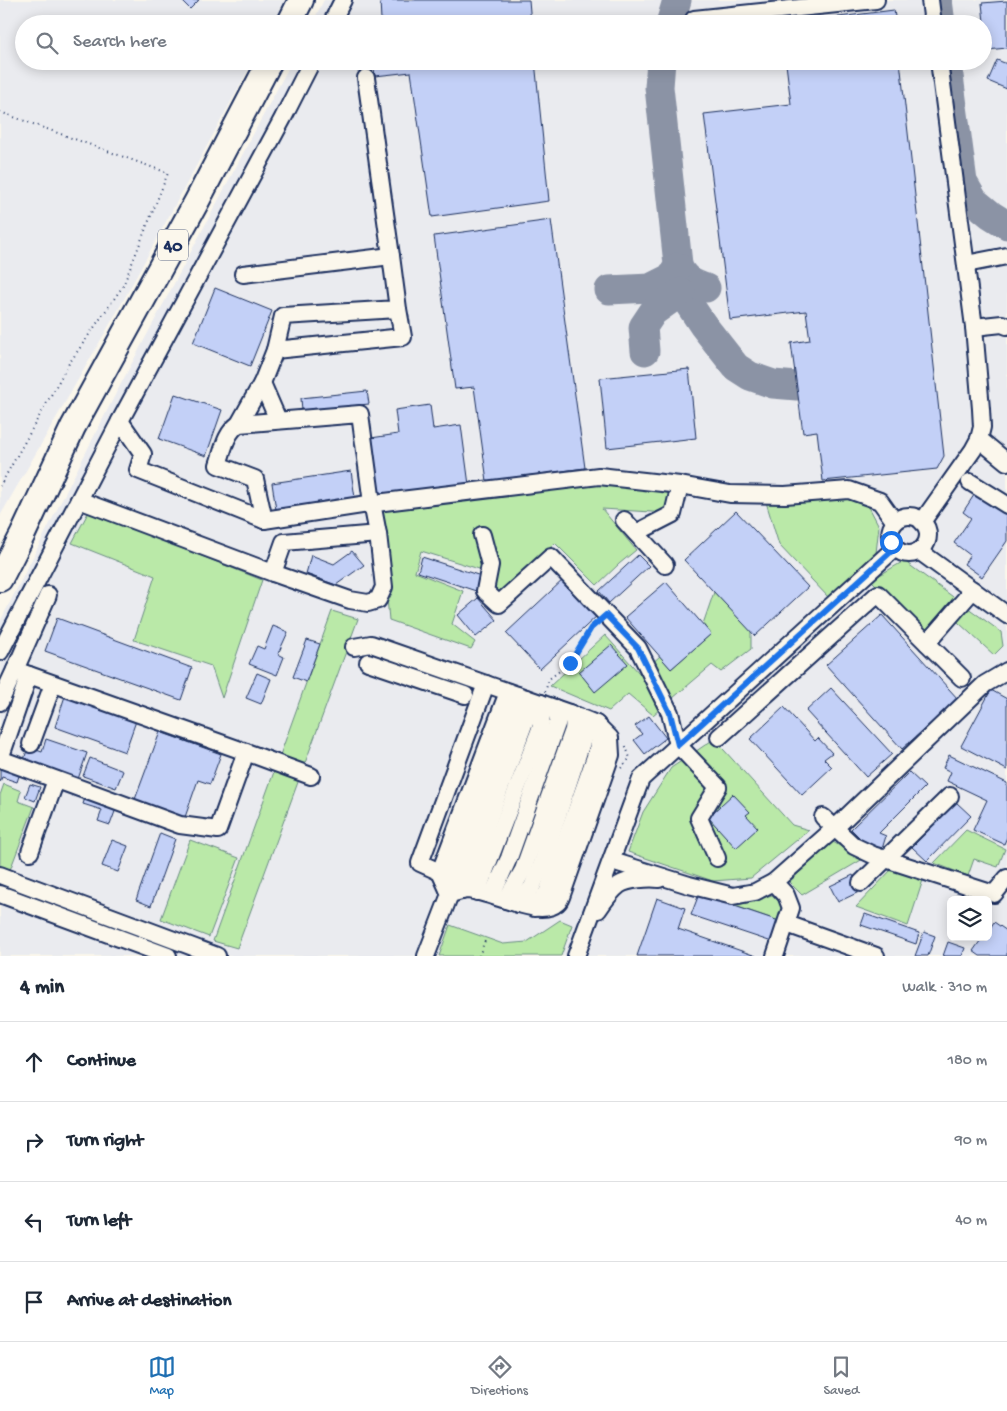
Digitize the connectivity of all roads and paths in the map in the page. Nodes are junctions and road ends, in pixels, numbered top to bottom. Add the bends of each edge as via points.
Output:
1 (302, 0) edge
2 (343, 0) edge
3 (876, 0) edge
4 (930, 0) edge
5 (294, 15) edge
6 (336, 15) edge
7 (740, 15) edge
8 (932, 15) edge
9 (265, 70) edge
10 (307, 70) edge
11 (940, 70) edge
12 (366, 78) dead end
13 (0, 112) edge
14 (391, 256) junction
15 (1007, 256) edge
16 (966, 264) junction
17 (243, 274) dead end
18 (398, 309) junction
19 (1007, 326) edge
20 (974, 327) junction
21 (275, 350) junction
22 (262, 384) junction
23 (278, 420) junction
24 (120, 421) junction
25 (239, 424) junction
26 (73, 427) junction
27 (979, 440) junction
28 (1007, 462) edge
29 (970, 482) dead end
30 (680, 485) junction
31 (0, 486) edge
32 (79, 500) junction
33 (372, 503) junction
34 (1007, 505) edge
35 (264, 520) junction
36 (624, 520) dead end
37 (895, 522) junction
38 (922, 522) junction
39 (636, 533) junction
40 (378, 534) junction
41 (482, 535) dead end
42 (0, 543) edge
43 (895, 548) junction
44 (919, 551) junction
45 (665, 565) dead end
46 (273, 573) junction
47 (0, 579) edge
48 (973, 590) junction
49 (48, 595) dead end
50 (1002, 611) edge
51 (606, 615) junction
52 (1007, 621) edge
53 (927, 642) junction
54 (354, 647) dead end
55 (0, 652) edge
56 (1007, 658) edge
57 (368, 662) dead end
58 (1007, 671) edge
59 (22, 673) junction
60 (962, 678) dead end
61 (989, 682) junction
62 (53, 684) junction
63 (486, 684) junction
64 (465, 695) dead end
65 (0, 702) edge
66 (542, 704) junction
67 (719, 737) dead end
68 (31, 744) dead end
69 (678, 745) junction
70 (246, 752) junction
71 (0, 759) edge
72 (311, 776) dead end
73 (56, 780) junction
74 (950, 796) dead end
75 (829, 823) junction
76 (30, 852) dead end
77 (716, 858) dead end
78 (885, 859) junction
79 (612, 861) junction
80 (440, 872) junction
81 (0, 875) edge
82 (1007, 878) edge
83 (676, 881) junction
84 (774, 882) junction
85 (861, 883) dead end
86 (0, 894) edge
87 (486, 897) junction
88 (787, 924) junction
89 (588, 926) junction
90 (486, 938) dead end
91 (168, 956) edge
92 (217, 956) edge
93 (426, 956) edge
94 (479, 956) edge
95 (576, 956) edge
96 (775, 956) edge
97 (876, 956) edge

1 - 5 highway
2 - 6 street
3 - 7 street
4 - 8 street
9 - 26 highway, 40 via 198,201
10 - 24 street
11 - 16 street
12 - 14 street
13 - 31 path via 168,172 123,286 68,365
14 - 17 street
14 - 18 street
15 - 16 street
16 - 20 street
18 - 21 street via 283,316
18 - 21 street via 403,337
19 - 20 street
20 - 27 street via 982,427
21 - 22 street
22 - 23 street
22 - 25 street
23 - 25 street
23 - 33 street via 360,414
24 - 32 street
24 - 35 street via 142,454 138,470
25 - 35 street via 226,440 218,465 254,479
26 - 42 highway, 40
26 - 47 highway, 40
27 - 28 street
27 - 38 street
29 - 34 street
30 - 33 street via 600,476
30 - 37 street via 730,494 785,495 849,490 880,501
30 - 39 street via 673,514
32 - 46 street
32 - 55 street
33 - 35 street
33 - 40 street
36 - 39 street
37 - 38 street via 909,516
37 - 43 street via 890,535
38 - 44 street via 928,537
39 - 45 street
40 - 46 street via 284,542
40 - 46 street via 384,587 378,600 368,603 350,600
41 - 51 street via 490,565 485,591 499,604 551,557
43 - 44 street via 906,554
43 - 69 street
44 - 48 street
48 - 50 street
48 - 53 street
49 - 59 street
50 - 52 street
51 - 66 path via 591,628 570,663 549,679
51 - 69 street via 638,648 670,713
53 - 60 street
53 - 67 street via 878,594
54 - 63 street via 371,644
56 - 61 street
57 - 64 street
58 - 61 street
59 - 62 street
59 - 65 street
59 - 71 street
61 - 75 street
62 - 68 street
62 - 70 street
63 - 66 street
63 - 80 street via 420,863
66 - 80 street
66 - 87 street via 540,728
66 - 87 street via 516,705
66 - 87 street via 574,721 573,730 523,870
66 - 87 street via 596,724 610,738 611,755 562,897 556,904 548,908
69 - 77 street via 718,787 699,818
69 - 79 street via 641,779
70 - 72 street
70 - 73 street via 218,830 180,825
71 - 73 street
73 - 76 street
74 - 78 street
75 - 78 street via 854,846
75 - 84 street
78 - 82 street via 994,894
78 - 85 street
79 - 83 street
79 - 89 street
80 - 87 street
81 - 92 street
83 - 84 street via 733,896 755,892
83 - 89 street via 652,878 620,885 604,901
84 - 88 street via 786,895 791,908
86 - 91 street
87 - 93 street
88 - 96 street
88 - 97 street
89 - 95 street
90 - 94 path

